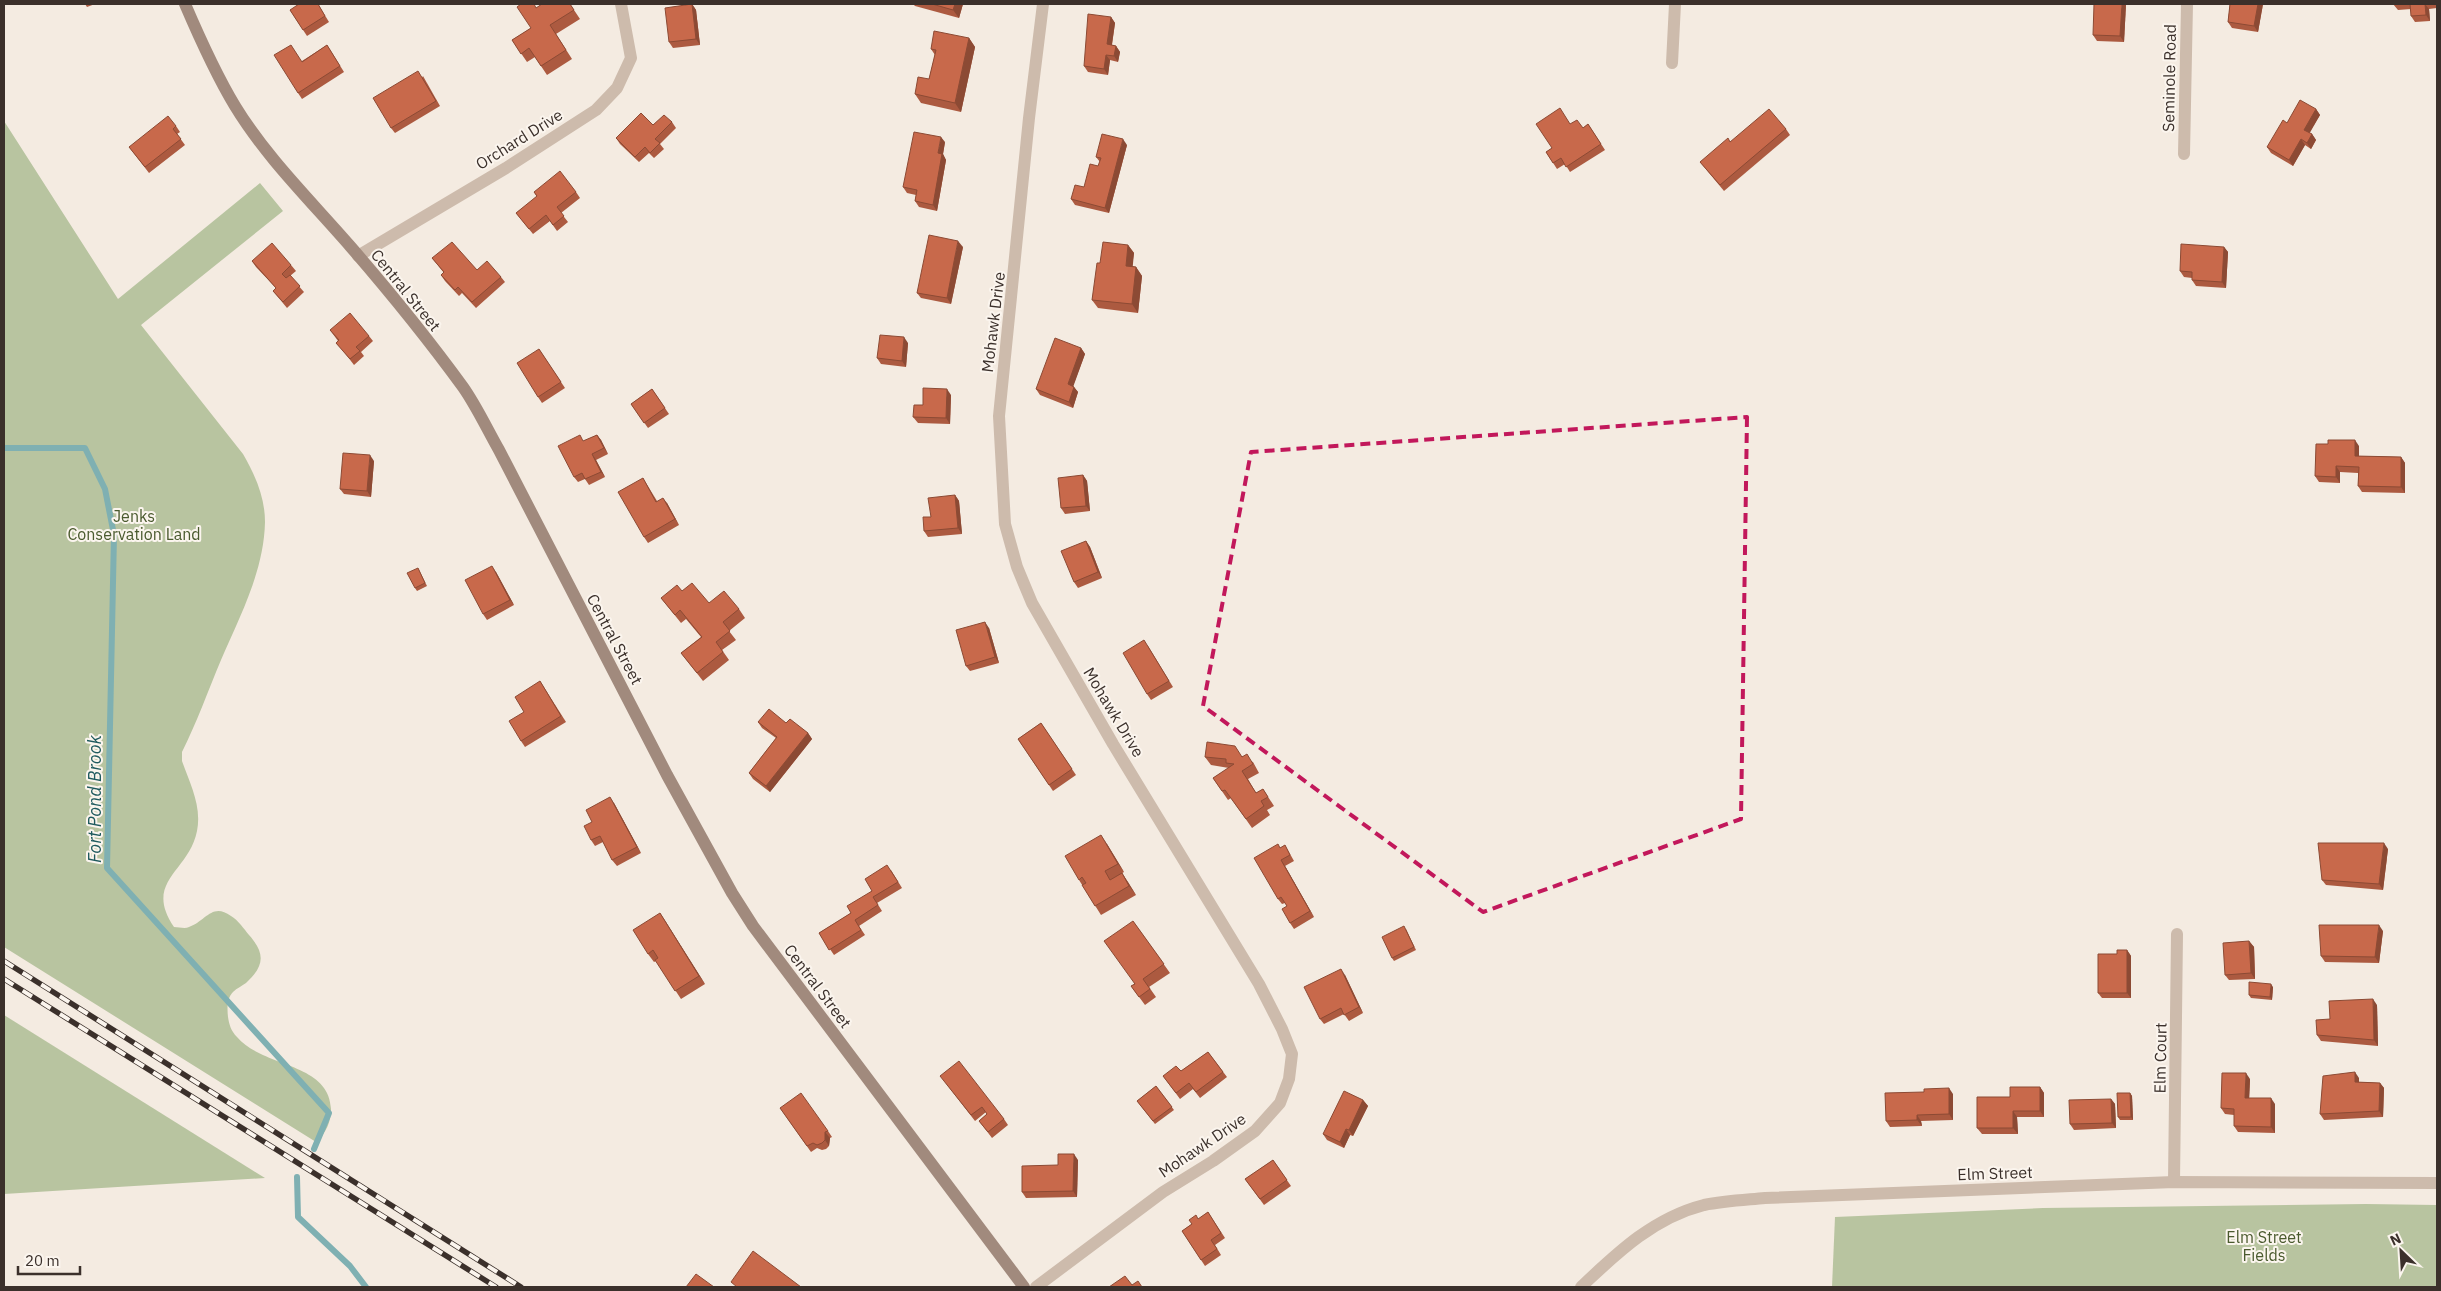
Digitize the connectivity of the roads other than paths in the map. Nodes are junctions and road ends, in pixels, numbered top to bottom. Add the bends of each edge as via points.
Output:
1 (185, 4) edge
2 (621, 4) edge
3 (1043, 4) edge
4 (1675, 4) edge
5 (2187, 4) edge
6 (1672, 63) dead end
7 (2184, 154) dead end
8 (358, 256) junction
9 (2177, 934) dead end
10 (2174, 1182) junction
11 (2437, 1183) edge
12 (1024, 1287) edge
13 (1036, 1287) edge
14 (1580, 1287) edge

1 - 8 street, Central Street via 208,57 255,136
2 - 8 street, Orchard Drive via 631,58 617,88 596,110
3 - 13 street, Mohawk Drive via 999,416 1005,524 1017,567 1032,603 1259,984 1292,1054 1289,1079 1280,1103 1255,1131 1163,1192
4 - 6 street
5 - 7 street, Seminole Road
8 - 12 street, Central Street via 464,389 737,902
9 - 10 street, Elm Court
10 - 11 street, Elm Street
10 - 14 street, Elm Street via 1719,1202 1654,1225

